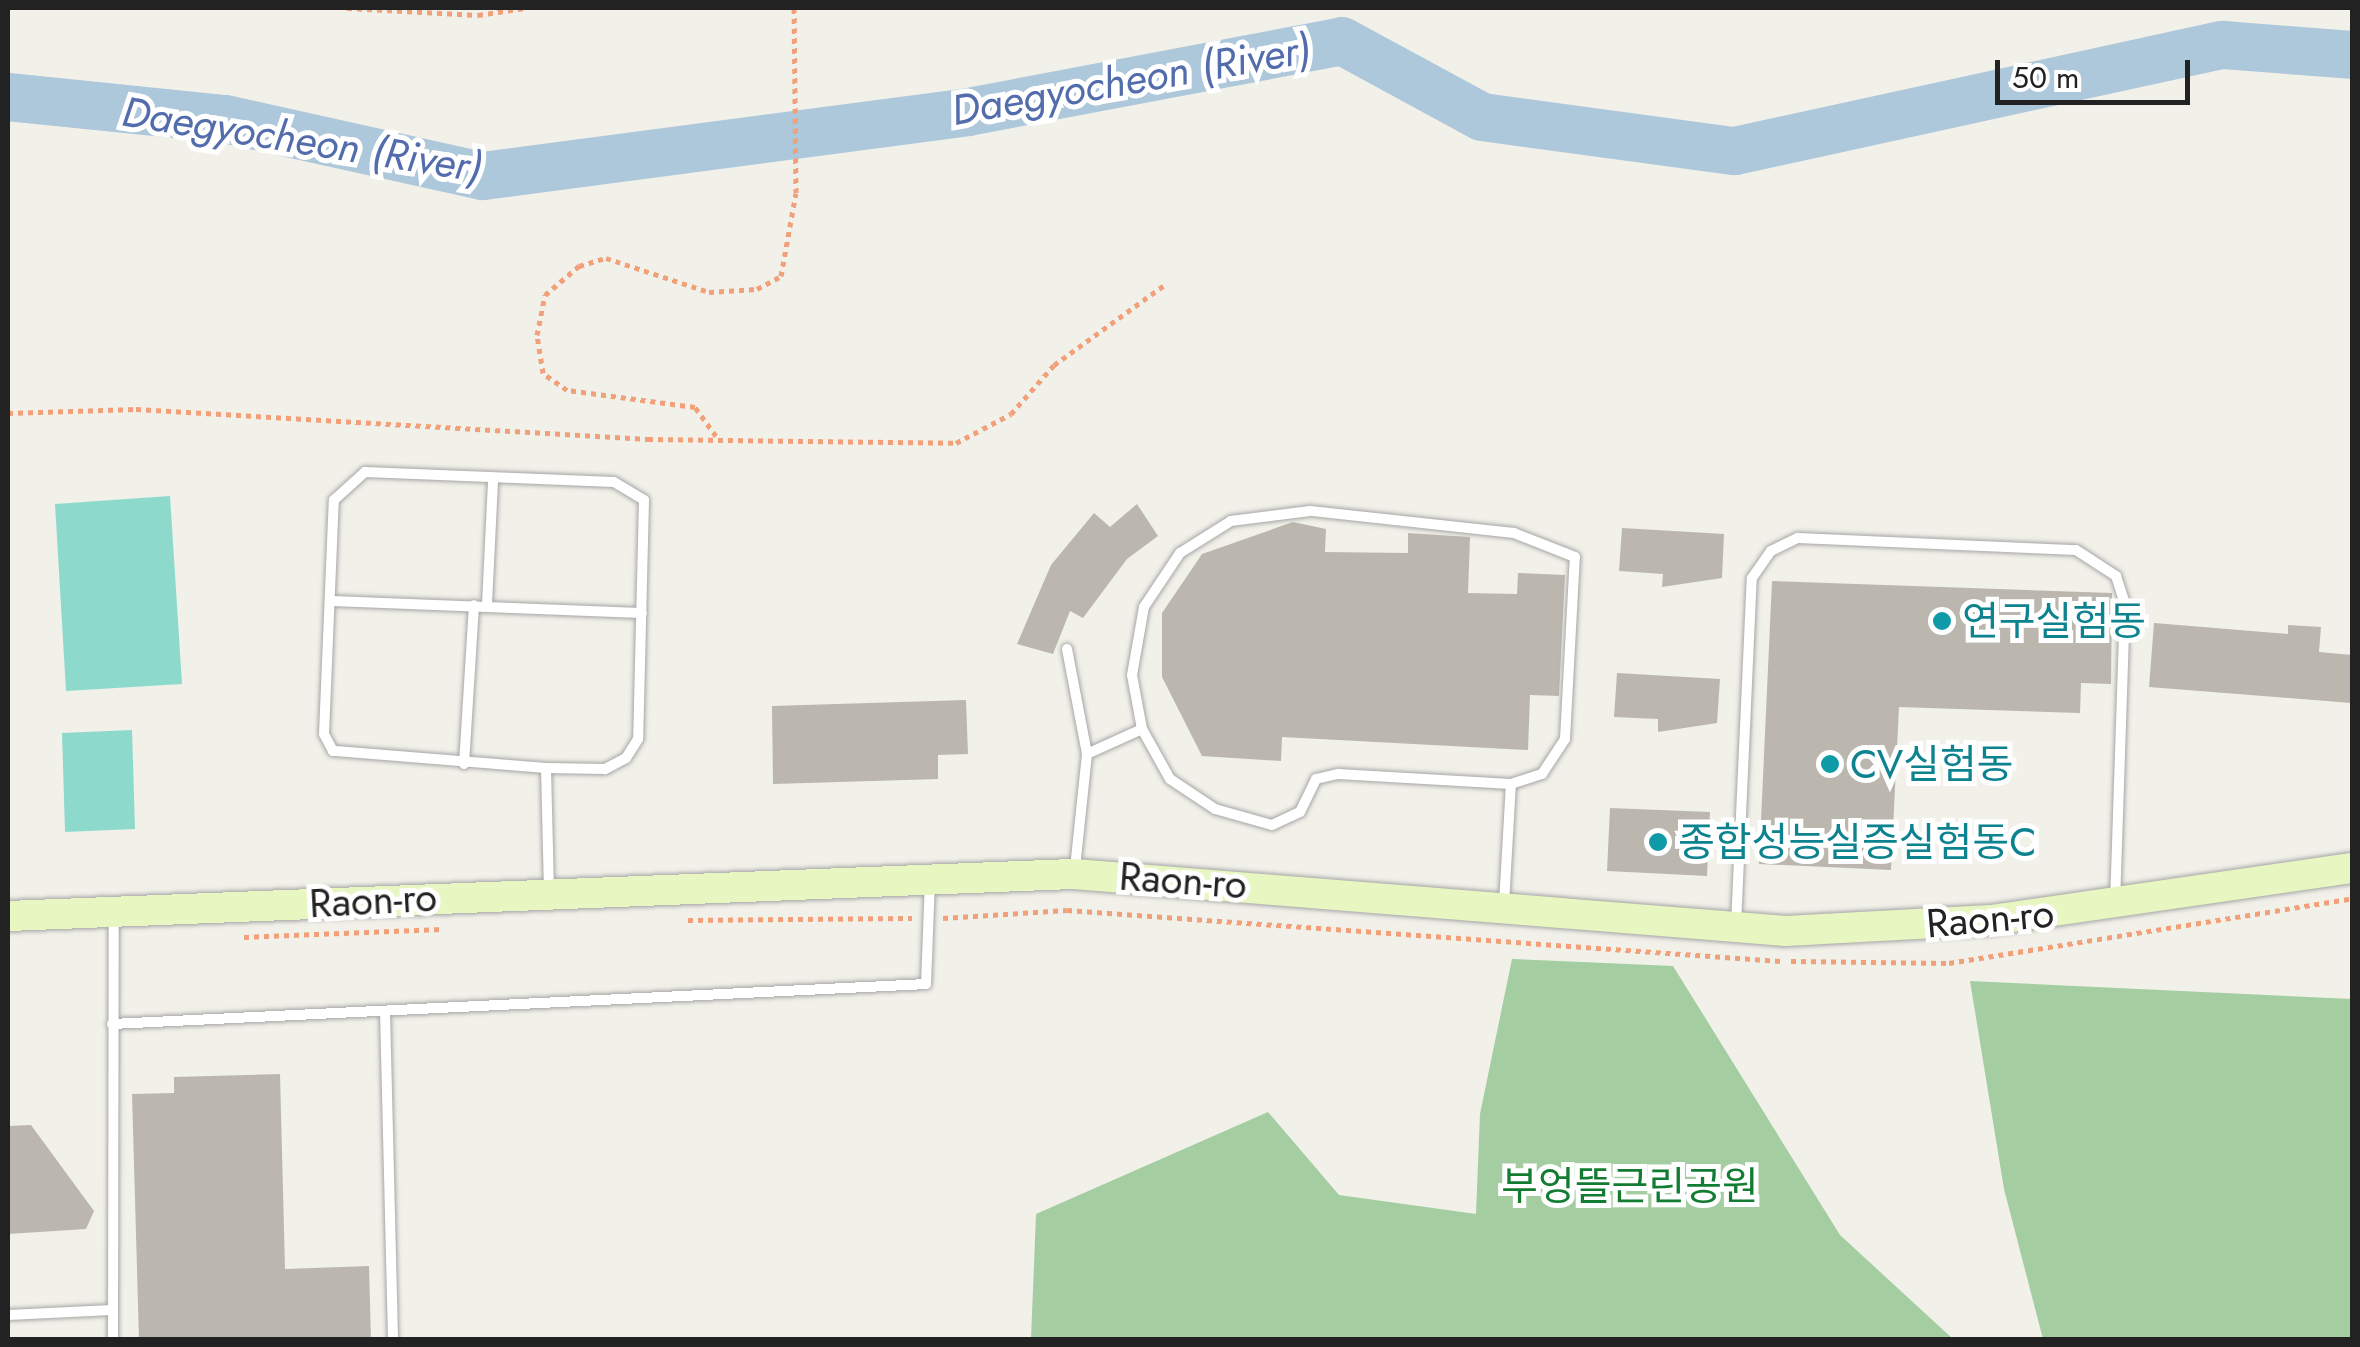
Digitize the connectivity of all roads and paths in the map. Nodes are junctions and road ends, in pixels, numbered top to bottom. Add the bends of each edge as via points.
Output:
1 (347, 8) edge
2 (525, 8) edge
3 (794, 8) edge
4 (1166, 284) dead end
5 (8, 413) edge
6 (716, 436) junction
7 (493, 480) junction
8 (331, 600) junction
9 (486, 604) junction
10 (474, 605) junction
11 (642, 613) junction
12 (1067, 649) dead end
13 (1142, 729) junction
14 (1087, 754) junction
15 (464, 764) junction
16 (546, 768) junction
17 (1512, 784) junction
18 (2352, 868) edge
19 (1074, 874) junction
20 (930, 881) junction
21 (548, 892) junction
22 (2352, 898) edge
23 (2114, 906) junction
24 (1504, 910) junction
25 (114, 911) junction
26 (8, 916) edge
27 (929, 918) junction
28 (683, 920) dead end
29 (454, 928) dead end
30 (1736, 928) junction
31 (225, 938) dead end
32 (385, 1010) junction
33 (112, 1024) junction
34 (112, 1310) junction
35 (8, 1315) edge
36 (112, 1340) edge
37 (393, 1340) edge

1 - 2 path via 478,15
3 - 6 path via 796,193 781,276 757,289 709,292 606,258 579,266 545,296 537,335 543,373 566,390 695,406
4 - 6 path via 1054,365 1012,414 956,444
5 - 6 path via 136,409 279,423
7 - 8 lane via 349,477 334,500
7 - 9 lane
7 - 11 lane via 614,482 644,500
8 - 10 lane
8 - 15 lane via 324,734 333,751
9 - 10 lane
9 - 11 lane
10 - 15 lane
11 - 16 lane via 638,739 605,769
12 - 14 lane
13 - 14 lane
13 - 17 lane via 1170,778 1216,809 1272,825 1300,812 1316,779 1338,774
13 - 17 lane via 1132,675 1144,607 1180,553 1231,521 1310,512 1514,533 1574,556 1566,739 1542,774
14 - 19 lane
15 - 16 lane
16 - 21 lane
17 - 24 lane
18 - 23 main road, Raon-ro
19 - 20 main road, Raon-ro
19 - 24 main road, Raon-ro
20 - 21 main road, Raon-ro
20 - 27 lane
21 - 25 main road, Raon-ro
22 - 27 path via 1949,963 1714,960 1067,910
23 - 30 main road, Raon-ro via 1919,925
23 - 30 lane via 2125,603 2116,576 2076,550 1798,538 1771,552 1752,578
24 - 30 main road, Raon-ro
25 - 26 main road, Raon-ro
25 - 33 lane
27 - 28 path
27 - 32 lane via 926,984
29 - 31 path
32 - 33 lane
32 - 37 lane
33 - 34 lane
34 - 35 lane
34 - 36 lane

